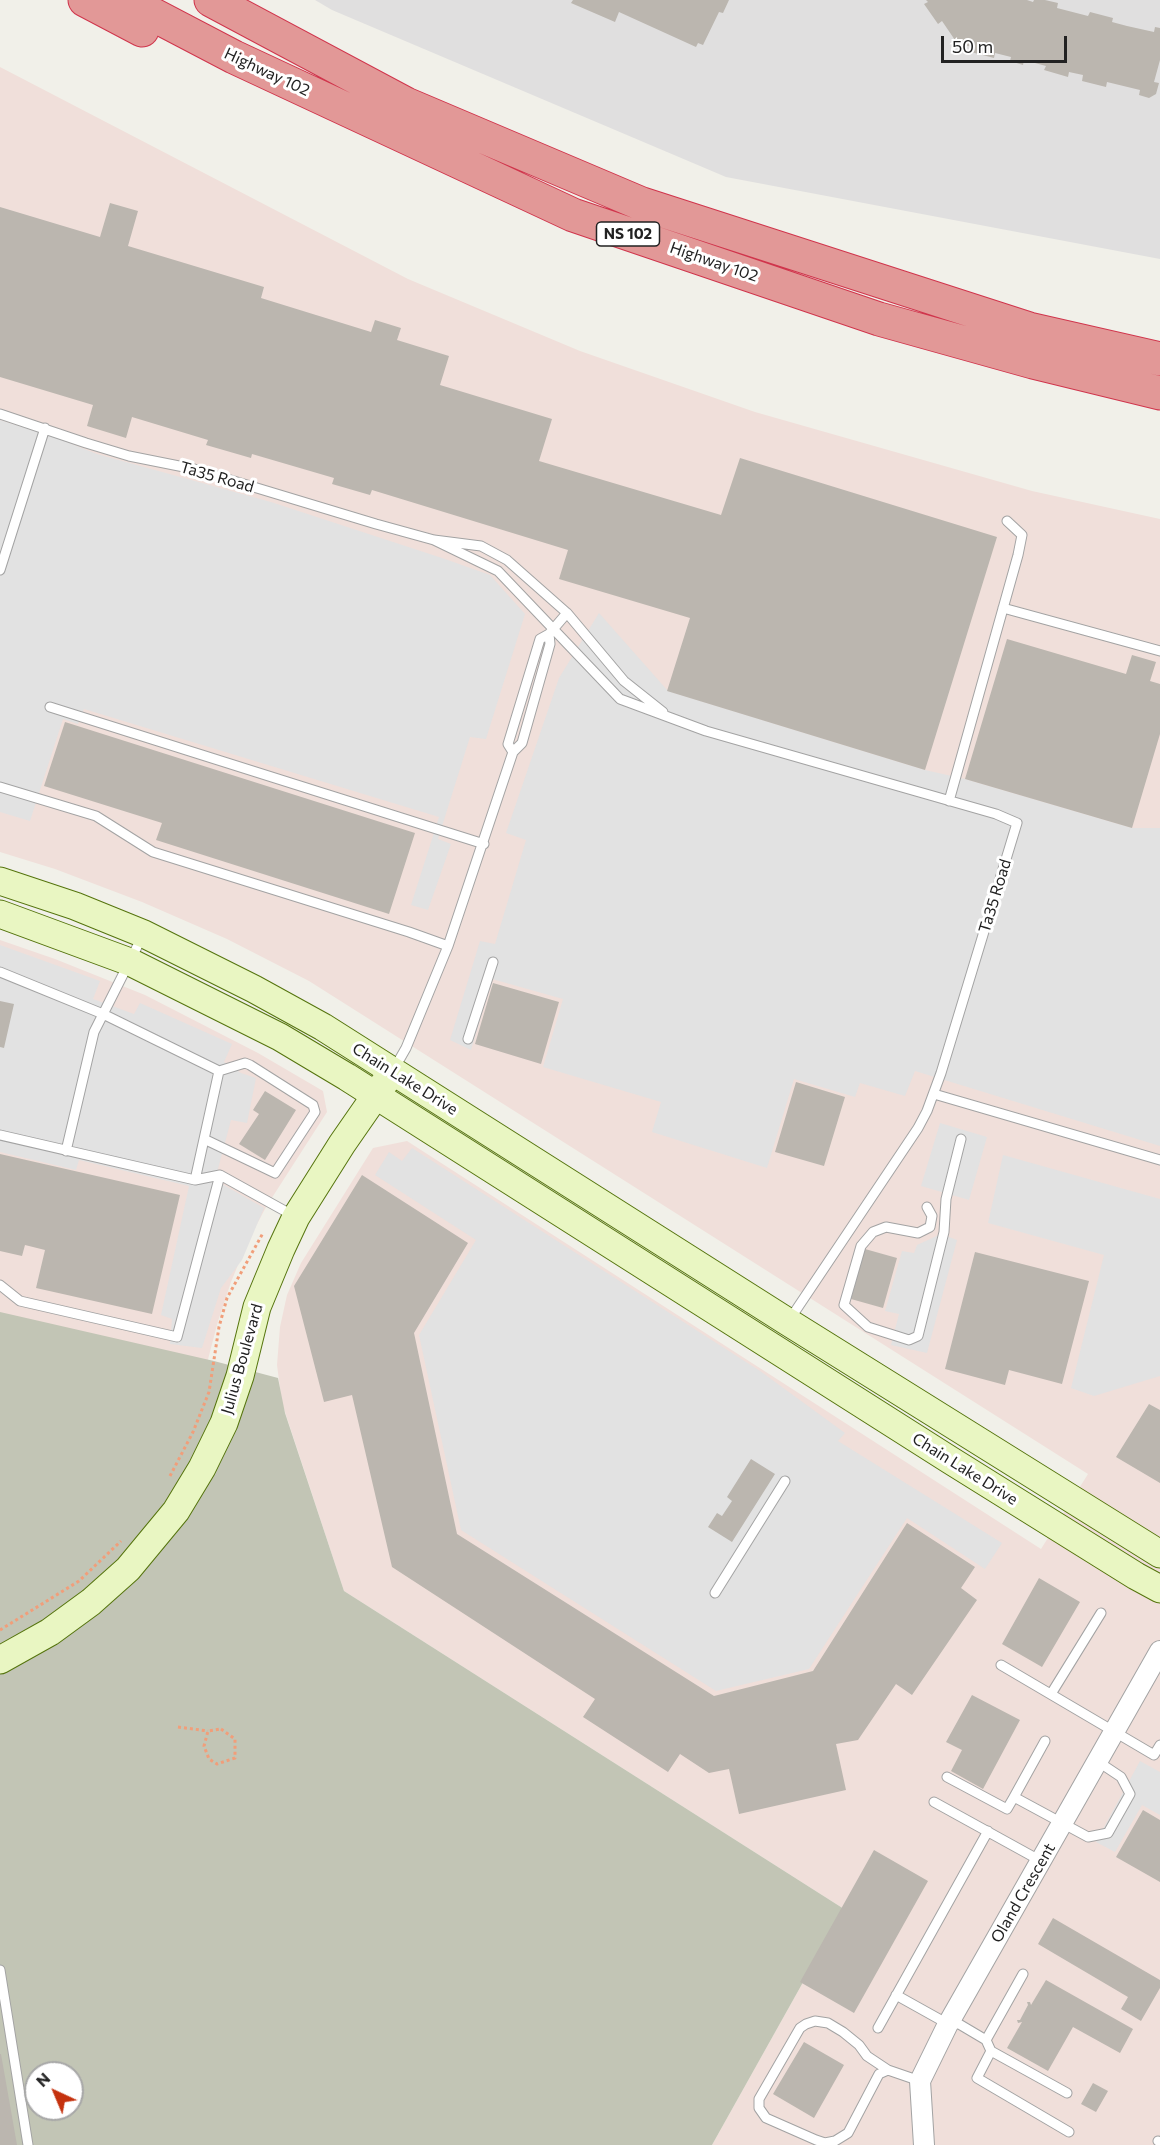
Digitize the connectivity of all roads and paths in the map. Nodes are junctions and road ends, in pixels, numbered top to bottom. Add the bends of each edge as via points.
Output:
1 (86, 0) edge
2 (125, 0) edge
3 (211, 0) edge
4 (221, 0) edge
5 (406, 104) junction
6 (573, 215) junction
7 (1160, 359) edge
8 (1160, 393) edge
9 (0, 415) edge
10 (45, 428) junction
11 (1007, 521) dead end
12 (434, 540) junction
13 (0, 570) edge
14 (1003, 608) junction
15 (567, 613) junction
16 (551, 630) junction
17 (1160, 651) edge
18 (50, 707) dead end
19 (668, 716) junction
20 (0, 787) edge
21 (949, 801) junction
22 (484, 844) junction
23 (0, 881) edge
24 (0, 914) edge
25 (144, 934) junction
26 (448, 946) junction
27 (130, 962) junction
28 (493, 962) dead end
29 (0, 972) edge
30 (103, 1014) junction
31 (468, 1039) dead end
32 (219, 1071) junction
33 (392, 1071) junction
34 (934, 1094) junction
35 (376, 1095) junction
36 (0, 1135) edge
37 (204, 1139) junction
38 (961, 1140) dead end
39 (66, 1151) junction
40 (1160, 1160) edge
41 (220, 1175) junction
42 (195, 1180) junction
43 (927, 1207) dead end
44 (288, 1212) junction
45 (0, 1285) edge
46 (788, 1322) junction
47 (773, 1346) junction
48 (785, 1481) dead end
49 (165, 1484) dead end
50 (127, 1533) dead end
51 (1160, 1554) edge
52 (1160, 1589) edge
53 (715, 1593) dead end
54 (1101, 1613) dead end
55 (0, 1630) edge
56 (1160, 1651) edge
57 (0, 1660) edge
58 (1001, 1665) dead end
59 (1051, 1694) junction
60 (178, 1727) dead end
61 (208, 1731) junction
62 (1114, 1731) junction
63 (1045, 1742) dead end
64 (1160, 1745) edge
65 (1097, 1761) junction
66 (947, 1777) dead end
67 (1014, 1797) junction
68 (934, 1802) dead end
69 (1062, 1823) junction
70 (988, 1831) junction
71 (1041, 1860) junction
72 (0, 1970) edge
73 (1023, 1974) dead end
74 (897, 1995) junction
75 (948, 2024) junction
76 (878, 2028) dead end
77 (986, 2040) junction
78 (991, 2050) junction
79 (888, 2070) junction
80 (920, 2081) junction
81 (1067, 2093) dead end
82 (1070, 2132) dead end
83 (28, 2145) edge
84 (924, 2145) edge

1 - 6 highway via 191,55
2 - 6 highway, Highway 102 / NS 102 via 234,57
3 - 5 highway, Highway 102 / NS 102
4 - 5 highway
5 - 7 highway, Highway 102 / NS 102 via 642,204 1029,329
6 - 8 highway, Highway 102 / NS 102 via 879,319
9 - 10 lane, Ta35 Road
10 - 12 lane, Ta35 Road
10 - 13 lane
11 - 14 lane via 1022,536
12 - 15 lane, Ta35 Road via 481,546 507,560
12 - 16 lane, Ta35 Road via 498,571
14 - 17 lane
14 - 21 lane
15 - 16 lane
15 - 19 lane, Ta35 Road via 624,681
16 - 19 lane, Ta35 Road via 620,699
16 - 22 lane via 540,639 528,677 508,744 513,752
18 - 22 lane
19 - 21 lane, Ta35 Road via 738,741
20 - 26 lane via 96,816 153,852
21 - 34 lane, Ta35 Road via 1017,823
22 - 26 lane
23 - 25 street, Chain Lake Drive
24 - 27 street, Chain Lake Drive
25 - 27 lane
25 - 33 street, Chain Lake Drive via 274,999
26 - 33 lane via 406,1048
27 - 30 lane
27 - 35 street, Chain Lake Drive via 280,1037
28 - 31 lane
29 - 30 lane
30 - 32 lane
30 - 39 lane via 94,1032
32 - 37 lane
32 - 37 lane via 250,1065 313,1105 315,1112 275,1173
33 - 35 street, Julius Boulevard
33 - 46 street, Chain Lake Drive
34 - 40 lane
34 - 46 lane via 918,1128
35 - 44 street, Julius Boulevard
35 - 47 street, Chain Lake Drive
36 - 39 lane
37 - 42 lane
38 - 43 lane via 946,1199 944,1232 918,1336 909,1340 868,1327 844,1305 861,1246 873,1232 886,1227 918,1233 930,1227 932,1216
39 - 42 lane
41 - 42 lane
41 - 44 lane
41 - 45 lane via 177,1337 20,1301
44 - 49 path via 227,1298 209,1392
44 - 57 street, Julius Boulevard via 224,1423 180,1504 145,1550 91,1602 50,1632
46 - 47 street
46 - 51 street, Chain Lake Drive
47 - 52 street, Chain Lake Drive
48 - 53 lane
50 - 55 path via 79,1581
54 - 59 lane
56 - 62 street, Oland Crescent
58 - 59 lane
59 - 62 lane
60 - 61 path
61 - 61 path via 204,1746 209,1758 217,1764 235,1758 235,1739 221,1729
62 - 64 lane via 1155,1755
62 - 65 street, Oland Crescent
63 - 67 lane
65 - 69 street, Oland Crescent
65 - 69 lane via 1121,1777 1130,1794 1108,1833 1088,1837
66 - 67 lane via 1007,1809
67 - 69 lane
68 - 70 lane
69 - 71 street, Oland Crescent
70 - 71 lane
70 - 74 lane
71 - 75 street, Oland Crescent
72 - 83 lane
73 - 77 lane
74 - 75 lane
74 - 76 lane
75 - 77 lane via 959,2024
75 - 80 street, Oland Crescent
77 - 78 lane
78 - 81 lane
78 - 82 lane via 976,2078
79 - 79 lane via 843,2032 815,2020 800,2028 759,2099 759,2108 766,2118 816,2140 835,2141 848,2133 879,2074
79 - 80 lane
80 - 84 street, Oland Crescent

